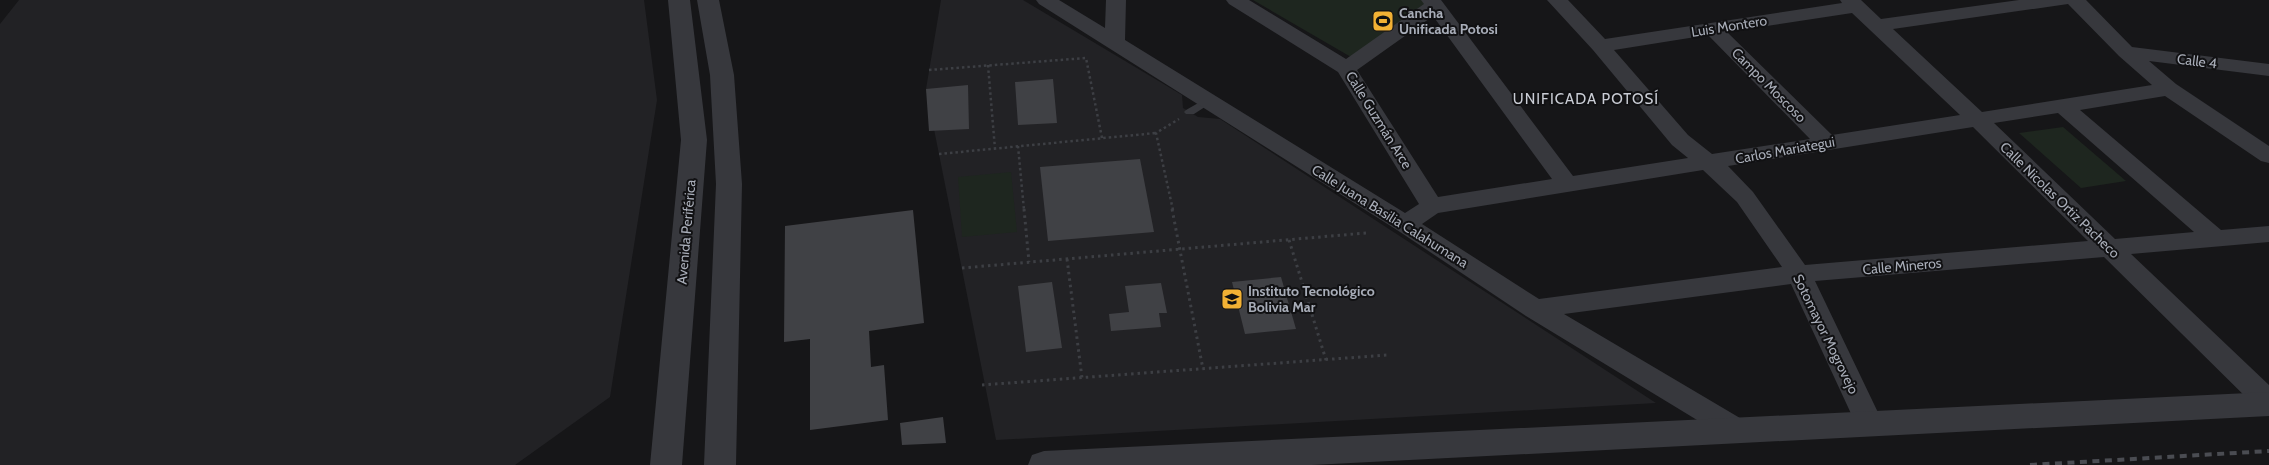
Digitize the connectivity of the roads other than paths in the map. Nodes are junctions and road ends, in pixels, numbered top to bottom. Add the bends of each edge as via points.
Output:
1 (679, 0) edge
2 (708, 0) edge
3 (1046, 0) edge
4 (1116, 0) edge
5 (1236, 0) edge
6 (1558, 0) edge
7 (2061, 0) edge
8 (2075, 0) edge
9 (1433, 3) edge
10 (1853, 3) edge
11 (1879, 25) junction
12 (1713, 29) junction
13 (1115, 42) junction
14 (1600, 46) junction
15 (2126, 52) junction
16 (1346, 68) junction
17 (2269, 70) edge
18 (2170, 89) junction
19 (2064, 107) junction
20 (1978, 120) junction
21 (1826, 142) junction
22 (2269, 156) edge
23 (1708, 163) junction
24 (1567, 184) junction
25 (1432, 206) junction
26 (1405, 224) junction
27 (2269, 234) edge
28 (2217, 239) junction
29 (2110, 249) junction
30 (1799, 274) junction
31 (1535, 309) junction
32 (2269, 403) edge
33 (1870, 425) junction
34 (1734, 429) junction
35 (666, 465) edge
36 (720, 465) edge
37 (1044, 465) edge

1 - 35 street, Avenida Periférica via 694,140
2 - 36 street via 722,75 729,184
3 - 13 street, Calle Juana Basilia Calahumana
4 - 13 street
5 - 16 street, Calle Guzmán Arce
6 - 14 street, Sotomayor Mogrovejo
7 - 11 street
8 - 15 street
9 - 16 street
9 - 24 street
10 - 11 street, Calle Nicolas Ortiz Pacheco
10 - 12 street, Luis Montero
11 - 20 street, Calle Nicolas Ortiz Pacheco
12 - 14 street, Luis Montero
12 - 21 street, Campo Moscoso
13 - 26 street, Calle Juana Basilia Calahumana via 1199,107
14 - 23 street, Sotomayor Mogrovejo via 1680,140
15 - 17 street, Calle 4
15 - 18 street
16 - 25 street, Calle Guzmán Arce
18 - 19 street, Carlos Mariategui
18 - 22 street
19 - 20 street, Carlos Mariategui
19 - 28 street
20 - 21 street, Carlos Mariategui
20 - 29 street, Calle Nicolas Ortiz Pacheco
21 - 23 street, Carlos Mariategui
23 - 24 street, Carlos Mariategui
23 - 30 street, Sotomayor Mogrovejo via 1745,197
24 - 25 street, Carlos Mariategui
25 - 26 street, Carlos Mariategui
26 - 31 street, Calle Juana Basilia Calahumana
27 - 28 street, Calle Mineros
28 - 29 street, Calle Mineros
29 - 30 street, Calle Mineros
29 - 32 street, Calle Nicolas Ortiz Pacheco
30 - 31 street, Calle Mineros
30 - 33 street, Sotomayor Mogrovejo
31 - 34 street, Calle Juana Basilia Calahumana
32 - 33 street
33 - 34 street
34 - 37 street

